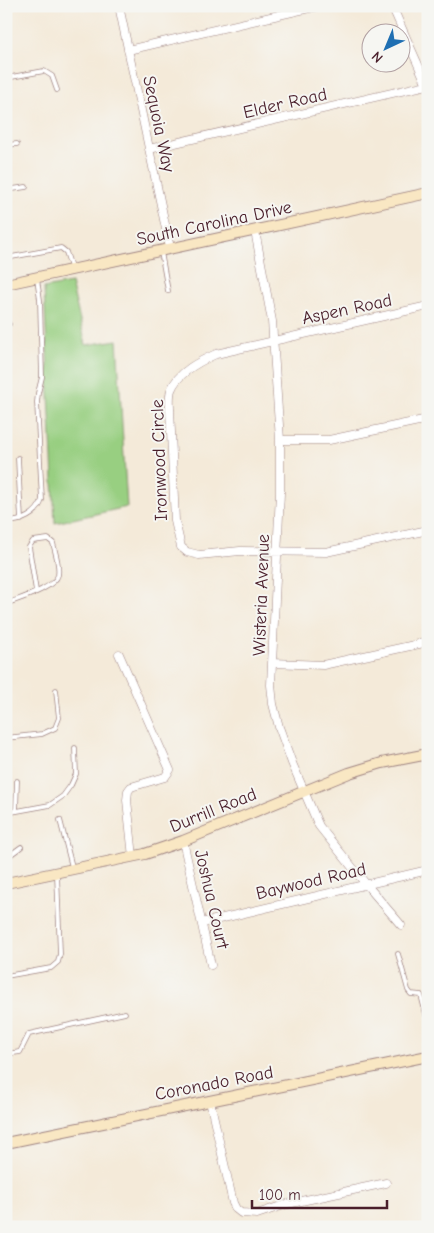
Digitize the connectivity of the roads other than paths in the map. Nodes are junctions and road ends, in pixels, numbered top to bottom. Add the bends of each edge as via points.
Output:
1 (119, 6) edge
2 (318, 6) edge
3 (392, 6) edge
4 (128, 50) junction
5 (6, 78) edge
6 (427, 86) edge
7 (57, 90) dead end
8 (17, 144) dead end
9 (6, 146) edge
10 (149, 149) junction
11 (26, 187) dead end
12 (6, 190) edge
13 (428, 193) edge
14 (255, 231) junction
15 (165, 249) junction
16 (6, 258) edge
17 (72, 270) junction
18 (37, 277) junction
19 (6, 284) edge
20 (168, 291) dead end
21 (428, 306) edge
22 (273, 340) junction
23 (428, 419) edge
24 (280, 440) junction
25 (18, 458) dead end
26 (20, 520) junction
27 (6, 522) edge
28 (428, 530) edge
29 (278, 550) junction
30 (36, 591) junction
31 (6, 604) edge
32 (428, 642) edge
33 (119, 654) dead end
34 (273, 663) junction
35 (56, 690) dead end
36 (6, 738) edge
37 (75, 748) dead end
38 (428, 754) edge
39 (18, 781) dead end
40 (304, 791) junction
41 (16, 811) junction
42 (6, 813) edge
43 (60, 820) dead end
44 (183, 841) junction
45 (21, 847) dead end
46 (133, 857) junction
47 (6, 858) edge
48 (73, 870) junction
49 (428, 870) edge
50 (56, 873) junction
51 (6, 883) edge
52 (365, 883) junction
53 (202, 923) junction
54 (401, 925) dead end
55 (398, 954) dead end
56 (211, 965) dead end
57 (6, 976) edge
58 (125, 1013) dead end
59 (428, 1022) edge
60 (6, 1054) edge
61 (428, 1056) edge
62 (210, 1100) junction
63 (6, 1143) edge
64 (386, 1183) dead end

1 - 4 street, Sequoia Way
2 - 4 street
3 - 6 street
4 - 10 street, Sequoia Way
5 - 7 lane via 44,71 52,76
6 - 10 street, Elder Road
8 - 9 lane
10 - 15 street, Sequoia Way
11 - 12 lane
13 - 14 street, South Carolina Drive
14 - 15 street, South Carolina Drive
14 - 22 street, Wisteria Avenue
15 - 17 street, South Carolina Drive
15 - 20 lane
16 - 17 lane via 61,248 66,252
17 - 18 street, South Carolina Drive
18 - 19 street, South Carolina Drive
18 - 26 lane via 42,376 37,402 42,500 35,513
21 - 22 street, Aspen Road
22 - 24 street, Wisteria Avenue
22 - 29 street, Ironwood Circle via 201,360 175,383 170,392 170,410 176,521 181,547 199,555
23 - 24 street via 329,440
24 - 29 street, Wisteria Avenue
25 - 26 lane
26 - 27 lane
28 - 29 street via 326,552
29 - 34 street, Wisteria Avenue
30 - 30 lane via 55,581 58,574 53,543 48,538 33,541 29,547
30 - 31 lane
32 - 34 street via 323,665
33 - 46 street via 170,770 165,777 128,790
34 - 40 street, Wisteria Avenue via 275,713
35 - 36 lane via 59,718 54,728 42,734
37 - 41 lane via 76,774 63,796 50,805
38 - 40 street, Durrill Road via 382,763
39 - 41 lane
40 - 44 street, Durrill Road
40 - 52 street, Wisteria Avenue via 319,826
41 - 42 lane
43 - 48 lane
44 - 46 street, Durrill Road
44 - 53 street, Joshua Court
45 - 47 lane
46 - 48 street, Durrill Road
48 - 50 street, Durrill Road
49 - 52 street, Baywood Road
50 - 51 street, Durrill Road
50 - 57 lane via 58,962 50,968
52 - 53 street, Baywood Road
52 - 54 street, Wisteria Avenue
53 - 56 street, Joshua Court
55 - 59 lane via 408,990 411,994 421,995
58 - 60 lane via 29,1034 20,1052
61 - 62 street, Coronado Road
62 - 63 street, Coronado Road
62 - 64 street via 233,1203 241,1213 257,1214

